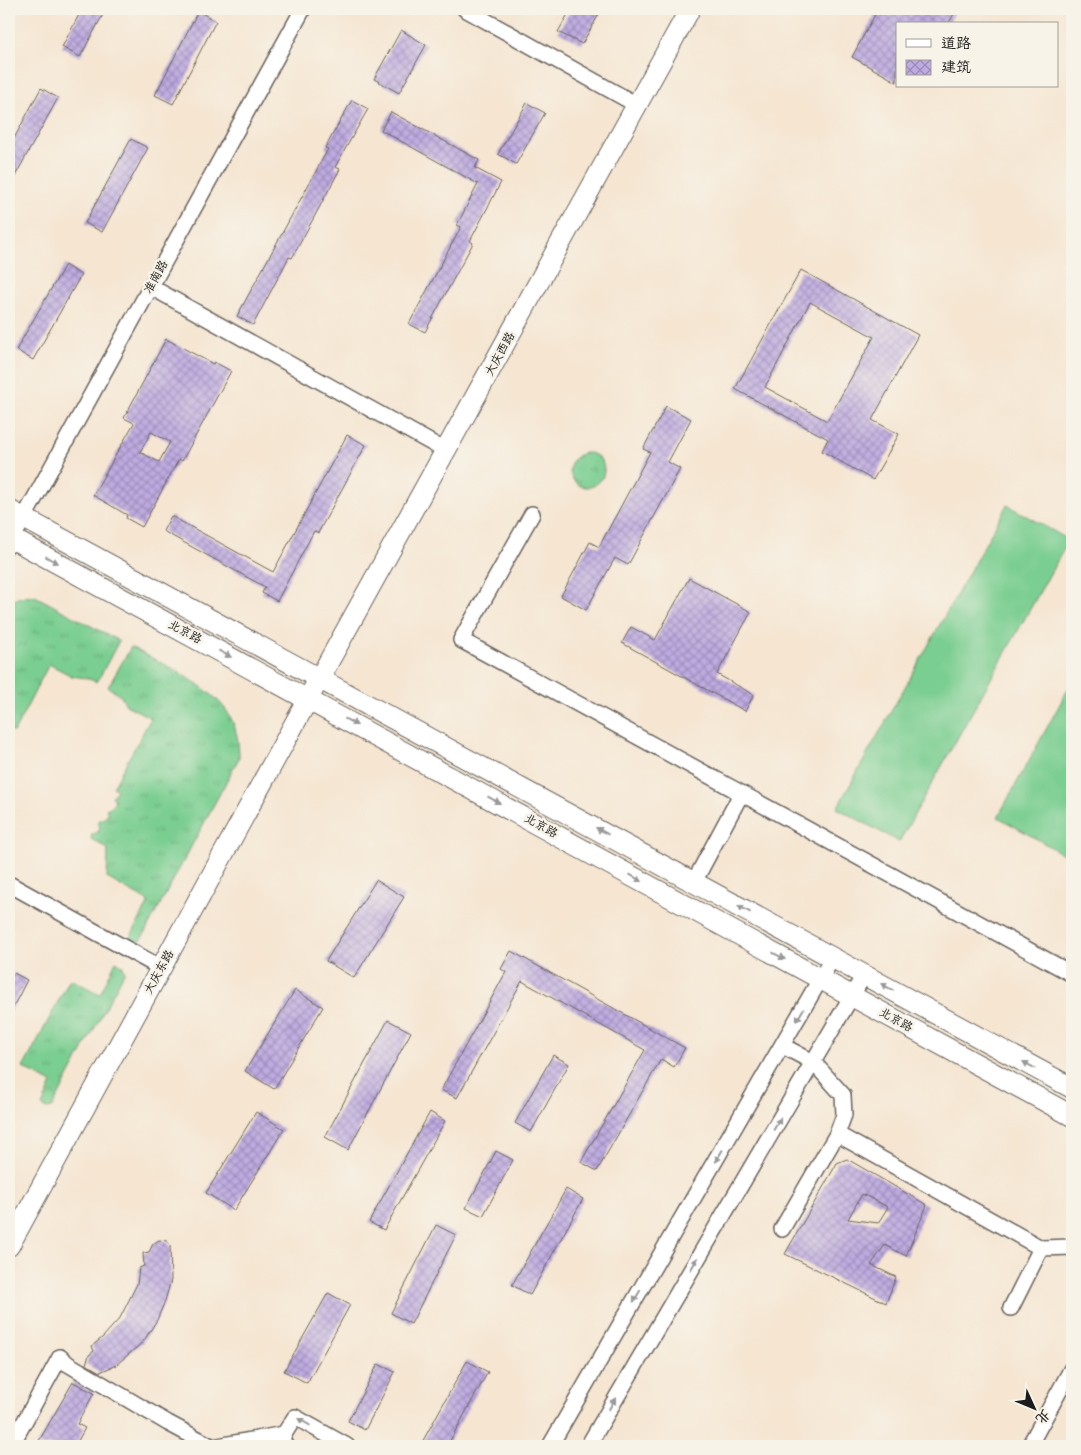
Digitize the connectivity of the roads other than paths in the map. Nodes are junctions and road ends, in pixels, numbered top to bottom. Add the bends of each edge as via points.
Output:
1 (304, 9) edge
2 (465, 9) edge
3 (690, 9) edge
4 (637, 105) junction
5 (150, 287) junction
6 (446, 451) junction
7 (16, 514) edge
8 (532, 514) dead end
9 (10, 540) edge
10 (320, 678) junction
11 (308, 699) junction
12 (742, 794) junction
13 (694, 882) junction
14 (9, 884) edge
15 (833, 958) junction
16 (161, 968) junction
17 (1072, 974) edge
18 (864, 975) junction
19 (821, 979) junction
20 (852, 996) junction
21 (783, 1046) junction
22 (813, 1062) junction
23 (1072, 1088) edge
24 (1072, 1116) edge
25 (837, 1134) junction
26 (782, 1229) dead end
27 (9, 1246) edge
28 (1072, 1247) edge
29 (1041, 1248) junction
30 (1011, 1308) dead end
31 (1072, 1368) edge
32 (285, 1440) edge
33 (11, 1446) edge
34 (212, 1446) edge
35 (218, 1446) edge
36 (347, 1446) edge
37 (550, 1446) edge
38 (588, 1446) edge
39 (1029, 1446) edge

1 - 5 street, 准南路
2 - 4 street
3 - 4 main road, 大庆西路
4 - 6 main road, 大庆西路
5 - 6 street
5 - 7 street, 准南路
6 - 10 main road, 大庆西路
7 - 9 street, 准南路
7 - 10 main road, 北京路
8 - 12 street via 461,640
9 -> 11 main road, 北京路
10 - 11 main road, 大庆西路
13 -> 10 main road, 北京路
11 - 16 main road, 大庆东路
11 -> 19 main road, 北京路
12 - 13 street
12 - 17 street
15 -> 13 main road, 北京路
14 - 16 street
15 - 18 main road, 北京路
15 - 19 street
16 - 27 main road, 大庆东路
18 - 20 street
23 -> 18 main road, 北京路
19 - 20 main road, 北京路
19 -> 21 street
20 - 22 street
20 - 24 main road, 北京路
21 - 22 street
21 -> 37 street
22 - 25 street via 843,1095 844,1116
38 -> 22 street
25 - 26 street
25 - 29 street
28 - 29 street
29 - 30 street
31 - 39 street
32 - 35 street
36 -> 32 street via 295,1416
33 - 34 street via 60,1357 135,1404

